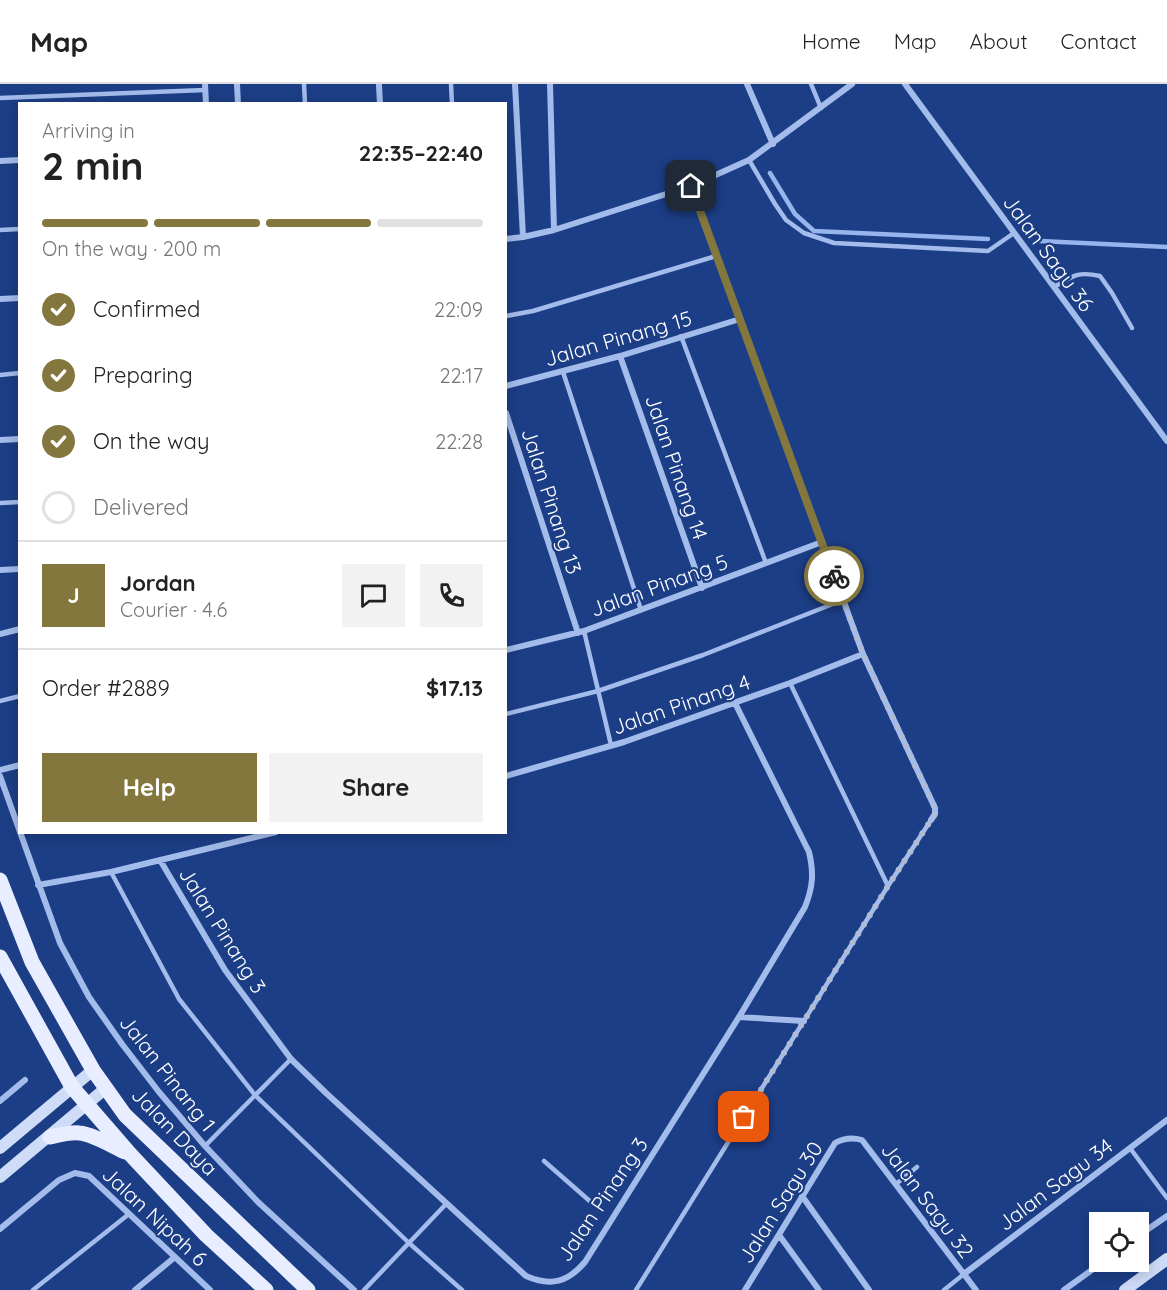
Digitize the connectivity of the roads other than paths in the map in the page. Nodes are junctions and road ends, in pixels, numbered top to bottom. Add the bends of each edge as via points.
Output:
1 (237, 84) edge
2 (304, 84) edge
3 (451, 84) edge
4 (514, 84) edge
5 (550, 84) edge
6 (747, 84) edge
7 (810, 84) edge
8 (852, 84) edge
9 (905, 84) edge
10 (379, 85) edge
11 (205, 87) edge
12 (0, 98) edge
13 (206, 102) edge
14 (238, 102) edge
15 (305, 102) edge
16 (380, 102) edge
17 (452, 102) edge
18 (821, 108) junction
19 (773, 144) junction
20 (18, 160) edge
21 (749, 160) junction
22 (0, 161) edge
23 (691, 186) junction
24 (18, 229) edge
25 (0, 230) edge
26 (554, 230) junction
27 (1014, 233) junction
28 (523, 237) junction
29 (507, 239) edge
30 (716, 256) junction
31 (1054, 287) junction
32 (18, 298) edge
33 (0, 299) edge
34 (507, 316) edge
35 (740, 319) junction
36 (1132, 328) dead end
37 (681, 336) junction
38 (620, 356) junction
39 (563, 372) junction
40 (18, 374) edge
41 (0, 375) edge
42 (507, 386) edge
43 (507, 416) edge
44 (18, 439) edge
45 (0, 440) edge
46 (1167, 441) edge
47 (18, 502) edge
48 (0, 503) edge
49 (822, 542) junction
50 (766, 563) junction
51 (18, 569) edge
52 (0, 570) edge
53 (702, 588) junction
54 (843, 600) junction
55 (642, 610) junction
56 (18, 629) edge
57 (581, 632) junction
58 (0, 633) edge
59 (507, 650) edge
60 (863, 654) junction
61 (790, 684) junction
62 (598, 691) junction
63 (18, 696) edge
64 (0, 700) edge
65 (735, 703) junction
66 (507, 714) edge
67 (611, 745) junction
68 (18, 766) edge
69 (0, 770) edge
70 (0, 776) edge
71 (507, 776) edge
72 (931, 820) joint
73 (18, 826) edge
74 (21, 834) edge
75 (268, 834) edge
76 (160, 860) junction
77 (111, 872) junction
78 (0, 880) edge
79 (38, 885) junction
80 (888, 886) junction
81 (0, 957) edge
82 (739, 1017) junction
83 (804, 1022) junction
84 (291, 1059) junction
85 (93, 1070) junction
86 (25, 1080) dead end
87 (72, 1087) junction
88 (106, 1088) junction
89 (255, 1095) junction
90 (0, 1101) edge
91 (87, 1105) junction
92 (1167, 1120) edge
93 (50, 1137) junction
94 (849, 1138) joint
95 (204, 1146) junction
96 (0, 1148) edge
97 (1130, 1148) junction
98 (130, 1155) junction
99 (544, 1161) dead end
100 (917, 1167) dead end
101 (0, 1177) edge
102 (896, 1184) junction
103 (802, 1196) junction
104 (1167, 1198) edge
105 (447, 1203) junction
106 (592, 1203) dead end
107 (129, 1214) junction
108 (1167, 1216) edge
109 (1149, 1228) edge
110 (0, 1229) edge
111 (779, 1235) junction
112 (409, 1243) junction
113 (175, 1257) junction
114 (1167, 1259) edge
115 (1089, 1272) edge
116 (964, 1274) junction
117 (33, 1290) edge
118 (135, 1290) edge
119 (210, 1290) edge
120 (266, 1290) edge
121 (308, 1290) edge
122 (354, 1290) edge
123 (364, 1290) edge
124 (462, 1290) edge
125 (636, 1290) edge
126 (745, 1290) edge
127 (819, 1290) edge
128 (869, 1290) edge
129 (944, 1290) edge
130 (976, 1290) edge
131 (1064, 1290) edge
132 (1125, 1290) edge

1 - 14 street
2 - 15 lane
3 - 17 lane
4 - 28 street
5 - 26 street
6 - 19 street
7 - 18 lane
8 - 18 street
9 - 27 street, Jalan Sagu 36
10 - 16 street
11 - 12 lane
11 - 13 street
18 - 19 street
19 - 21 street
20 - 22 street
21 - 23 street
21 - 27 lane via 786,220 804,233 834,243 988,251
23 - 26 street
23 - 30 street
24 - 25 lane
26 - 28 street
27 - 31 street, Jalan Sagu 36
28 - 29 street
30 - 34 lane
30 - 35 street
31 - 36 lane via 1080,274 1100,276
31 - 46 street, Jalan Sagu 36
32 - 33 street
35 - 37 street, Jalan Pinang 15
35 - 49 street
37 - 38 street, Jalan Pinang 15
37 - 50 lane
38 - 39 street, Jalan Pinang 15
38 - 53 street, Jalan Pinang 14
39 - 42 street, Jalan Pinang 15
39 - 55 lane
40 - 41 lane
43 - 57 street, Jalan Pinang 13
44 - 45 street
47 - 48 lane
49 - 50 street, Jalan Pinang 5
49 - 54 street
50 - 53 street, Jalan Pinang 5
51 - 52 street
53 - 55 street, Jalan Pinang 5
54 - 60 street
54 - 62 lane
55 - 57 street, Jalan Pinang 5
56 - 58 street
57 - 59 street, Jalan Pinang 5
57 - 62 lane
60 - 61 street, Jalan Pinang 4
60 - 72 street via 935,808
61 - 65 street, Jalan Pinang 4
61 - 80 lane
62 - 66 lane
62 - 67 lane
63 - 64 lane
65 - 67 street, Jalan Pinang 4
65 - 82 street, Jalan Pinang 3 via 812,864 805,907
67 - 71 street, Jalan Pinang 4
68 - 69 street
70 - 73 street, Jalan Pinang 1
72 - 80 lane
74 - 79 street, Jalan Pinang 1
75 - 76 street
76 - 77 street
76 - 84 street, Jalan Pinang 3 via 225,970
77 - 79 street
77 - 89 lane via 179,999
78 - 85 main road, Jalan Daya via 32,962
79 - 95 street, Jalan Pinang 1 via 60,943 89,997
80 - 83 lane
81 - 87 main road
82 - 83 street
82 - 105 street, Jalan Pinang 3 via 577,1271 558,1281 526,1276
83 - 125 lane
84 - 89 lane
84 - 105 street, Jalan Pinang 3
85 - 87 main road
85 - 88 main road, Jalan Daya
86 - 90 street
87 - 91 main road
87 - 96 main road
88 - 91 main road
88 - 121 main road, Jalan Daya via 125,1115
89 - 95 lane
89 - 112 lane
91 - 93 main road
91 - 98 main road
92 - 97 street, Jalan Sagu 34
93 - 98 main road via 68,1133 89,1135
93 - 101 main road
94 - 102 street, Jalan Sagu 32 via 862,1140
94 - 103 street, Jalan Sagu 30 via 835,1143
95 - 122 street, Jalan Pinang 1 via 258,1202
97 - 104 lane
97 - 116 street, Jalan Sagu 34
98 - 120 main road via 206,1235
99 - 106 lane
100 - 102 lane
102 - 116 street, Jalan Sagu 32
103 - 111 street, Jalan Sagu 30
103 - 128 street
105 - 112 lane
107 - 110 street, Jalan Nipah 6 via 90,1176 75,1173 59,1180
107 - 113 street, Jalan Nipah 6
107 - 117 lane
108 - 109 street
111 - 126 street, Jalan Sagu 30
111 - 127 street
112 - 123 lane
112 - 124 lane
113 - 118 street
113 - 119 street, Jalan Nipah 6
114 - 132 main road
115 - 131 street
116 - 129 lane
116 - 130 street, Jalan Sagu 32

